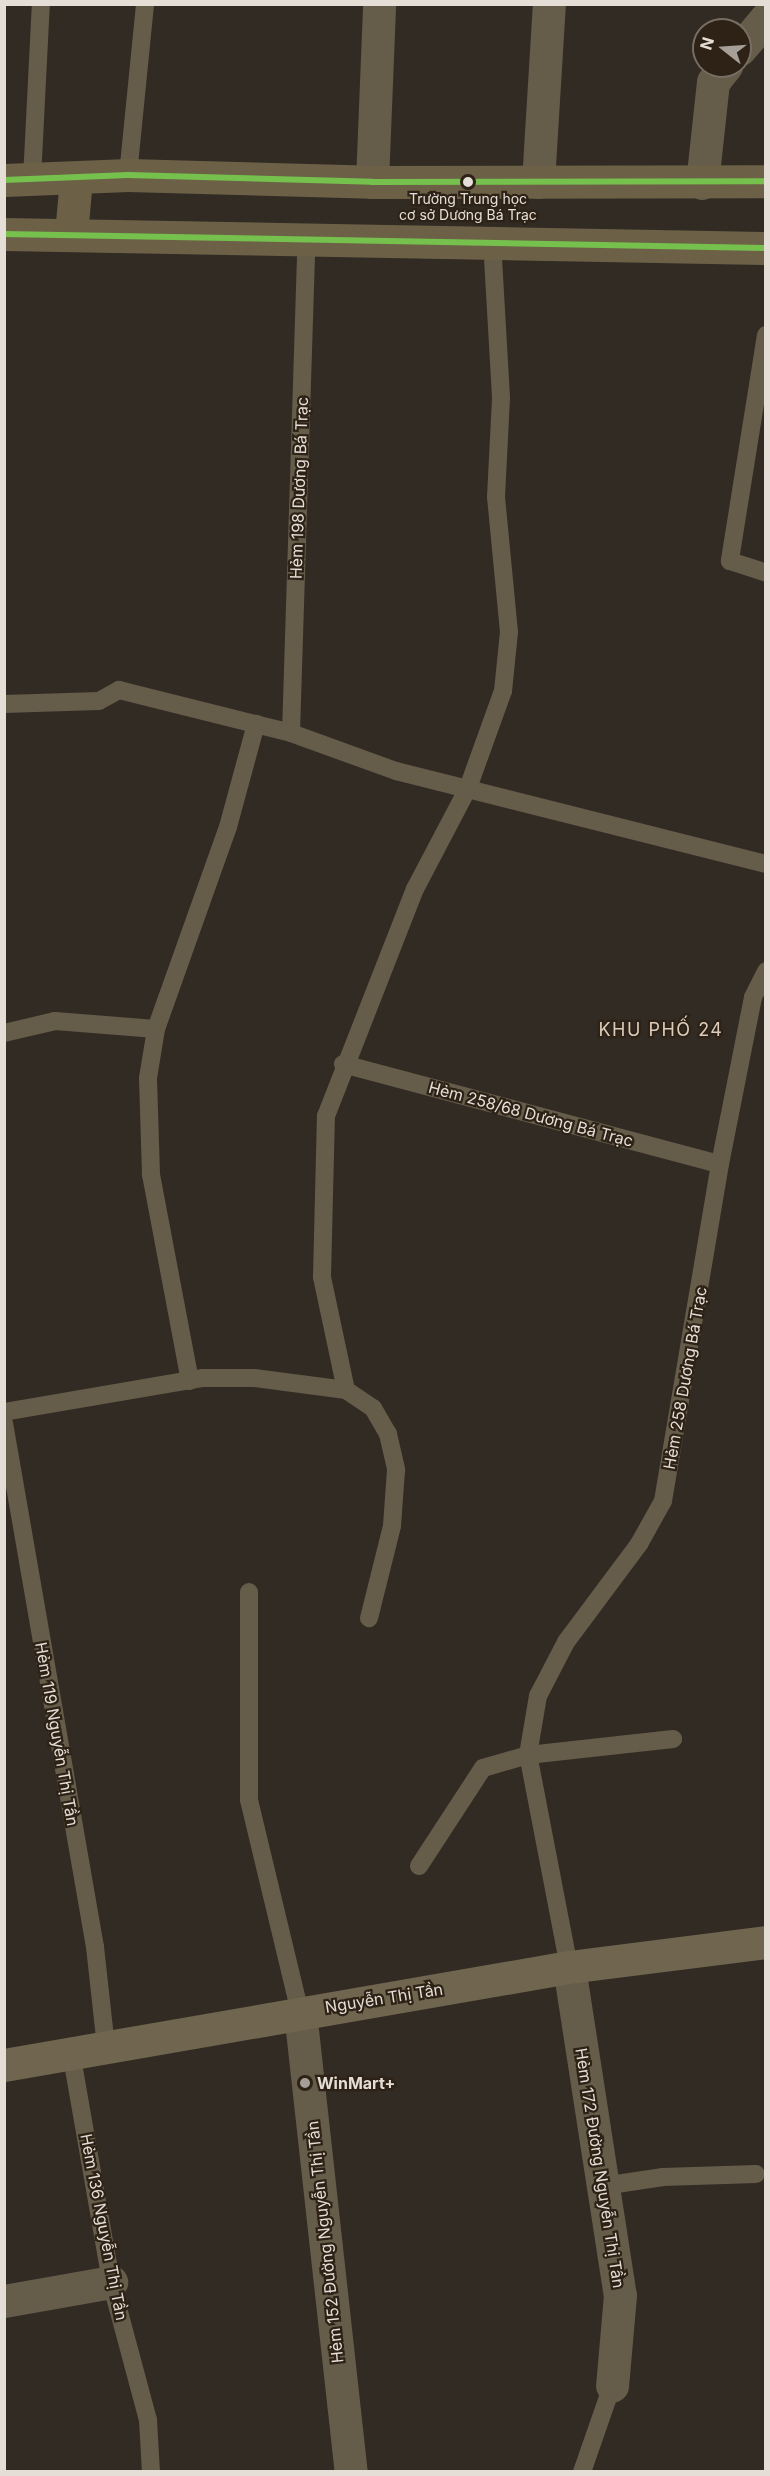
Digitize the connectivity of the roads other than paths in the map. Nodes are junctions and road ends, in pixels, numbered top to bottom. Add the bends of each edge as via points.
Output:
1 (40, 4) edge
2 (145, 4) edge
3 (379, 4) edge
4 (549, 4) edge
5 (765, 18) edge
6 (752, 34) edge
7 (716, 78) edge
8 (128, 175) junction
9 (19, 179) edge
10 (76, 179) junction
11 (372, 182) junction
12 (538, 182) junction
13 (765, 182) edge
14 (702, 183) junction
15 (4, 234) edge
16 (71, 234) junction
17 (492, 241) junction
18 (306, 243) junction
19 (765, 248) edge
20 (765, 335) edge
21 (765, 573) edge
22 (4, 704) edge
23 (256, 724) junction
24 (291, 733) junction
25 (468, 788) junction
26 (765, 864) edge
27 (765, 971) edge
28 (156, 1029) junction
29 (4, 1033) edge
30 (343, 1065) junction
31 (720, 1164) junction
32 (190, 1381) junction
33 (346, 1390) junction
34 (4, 1412) edge
35 (4, 1423) edge
36 (249, 1592) dead end
37 (369, 1618) dead end
38 (673, 1739) dead end
39 (528, 1755) junction
40 (419, 1866) dead end
41 (765, 1942) edge
42 (569, 1967) junction
43 (300, 2012) junction
44 (106, 2046) junction
45 (71, 2052) junction
46 (4, 2065) edge
47 (756, 2174) dead end
48 (603, 2186) junction
49 (111, 2282) junction
50 (4, 2301) edge
51 (612, 2386) joint
52 (151, 2472) edge
53 (351, 2472) edge
54 (582, 2472) edge

1 - 9 lane
2 - 8 lane
3 - 11 street
4 - 12 street
5 - 6 street
7 - 14 street
8 - 10 main road
8 - 11 main road
9 - 10 main road
10 - 16 main road
11 - 12 main road
12 - 14 main road
13 - 14 main road
15 - 16 main road
16 - 18 main road
17 - 18 main road
17 - 19 main road
17 - 25 lane via 501,397 496,497 509,633 503,691
18 - 24 lane, Hẻm 198 Dương Bá Trạc
20 - 21 lane via 730,561
22 - 23 lane via 99,701 119,690
23 - 24 lane
23 - 28 lane via 228,827
24 - 25 lane via 396,771
25 - 26 lane
25 - 30 lane via 415,889
27 - 31 lane, Hẻm 258 Dương Bá Trạc via 753,997
28 - 29 lane via 55,1021
28 - 32 lane via 148,1078 151,1174
30 - 31 lane, Hẻm 258/68 Dương Bá Trạc
30 - 33 lane via 326,1116 320,1217 322,1277
31 - 39 lane, Hẻm 258 Dương Bá Trạc via 663,1501 639,1544 567,1642 538,1696
32 - 33 lane via 255,1378
32 - 34 lane
33 - 37 lane via 373,1408 388,1434 396,1470 392,1526
35 - 44 lane, Hẻm 119 Nguyễn Thị Tần via 94,1947
36 - 43 lane via 249,1800
38 - 39 lane
39 - 40 lane via 483,1768
39 - 42 lane
41 - 42 main road, Nguyễn Thị Tần
42 - 43 main road, Nguyễn Thị Tần
42 - 48 street, Hẻm 172 Đường Nguyễn Thị Tần
43 - 44 main road, Nguyễn Thị Tần
43 - 53 street, Hẻm 152 Đường Nguyễn Thị Tần
44 - 45 main road, Nguyễn Thị Tần
45 - 46 main road, Nguyễn Thị Tần
45 - 49 lane, Hẻm 136 Nguyễn Thị Tần
47 - 48 lane via 663,2177
48 - 51 street, Hẻm 172 Đường Nguyễn Thị Tần via 620,2295
49 - 50 street
49 - 52 lane, Hẻm 136 Nguyễn Thị Tần via 148,2420
51 - 54 lane, Hẻm 172 Đường Nguyễn Thị Tần

